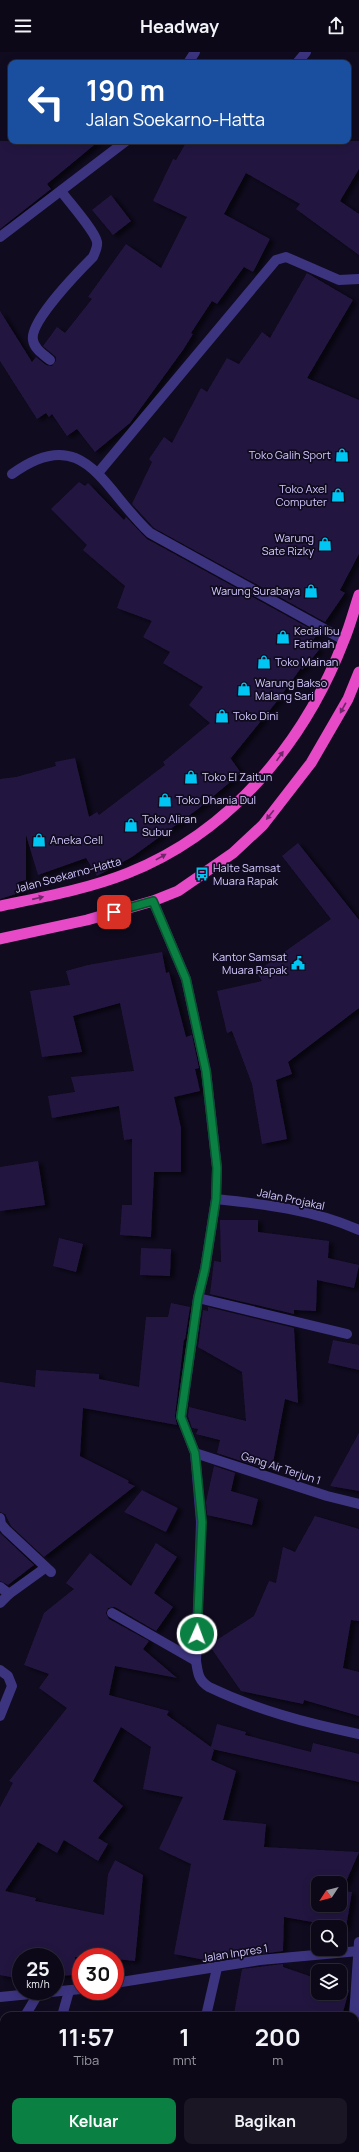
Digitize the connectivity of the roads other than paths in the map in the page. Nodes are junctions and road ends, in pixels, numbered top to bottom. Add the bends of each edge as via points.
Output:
1 (122, 144) edge
2 (61, 191) junction
3 (0, 237) edge
4 (359, 279) edge
5 (50, 360) dead end
6 (98, 473) junction
7 (12, 474) dead end
8 (359, 595) edge
9 (344, 640) junction
10 (359, 672) edge
11 (153, 901) junction
12 (0, 906) edge
13 (0, 939) edge
14 (216, 1199) junction
15 (359, 1230) edge
16 (198, 1298) junction
17 (347, 1334) dead end
18 (195, 1453) junction
19 (359, 1504) edge
20 (0, 1518) edge
21 (0, 1587) edge
22 (9, 1594) junction
23 (0, 1603) edge
24 (112, 1613) dead end
25 (196, 1661) junction
26 (0, 1670) edge
27 (0, 1716) edge
28 (359, 1734) edge
29 (359, 1948) edge
30 (217, 1968) junction
31 (124, 1983) edge
32 (72, 1990) edge
33 (64, 1991) edge
34 (69, 1991) junction
35 (12, 1996) edge
36 (0, 1997) edge
37 (34, 2000) edge
38 (27, 2012) edge
39 (63, 2012) edge
40 (207, 2012) edge
41 (354, 2012) edge

1 - 2 street
2 - 3 street
2 - 5 street via 93,232 97,249 34,328 33,340 38,350
4 - 6 street via 338,280 286,257 276,260
6 - 7 street via 82,461 58,454 28,463
6 - 9 street via 132,517 150,533
8 - 9 highway, Jalan Soekarno-Hatta
12 -> 9 highway, Jalan Soekarno-Hatta via 79,888 129,873 178,848 225,816 270,770 319,695
10 -> 11 highway via 348,699 311,763 262,825 233,853 178,891
11 - 13 highway via 87,920
11 - 14 street via 186,979 206,1071 217,1168
14 - 15 street, Jalan Projakal via 272,1205
14 - 16 street
16 - 17 street
16 - 18 street via 181,1417
18 - 19 street, Gang Air Terjun 1
18 - 25 street via 202,1522
20 - 22 street via 6,1530 48,1570
21 - 22 street
22 - 23 street
24 - 25 street
25 - 28 street via 201,1682 237,1700 285,1717
26 - 27 street via 8,1676 12,1686
29 - 30 street, Jalan Inpres 1
29 - 41 street
30 - 31 street, Jalan Inpres 1
30 - 40 street
32 - 34 street
33 - 34 street
34 - 39 street
35 - 36 street
37 - 38 street

